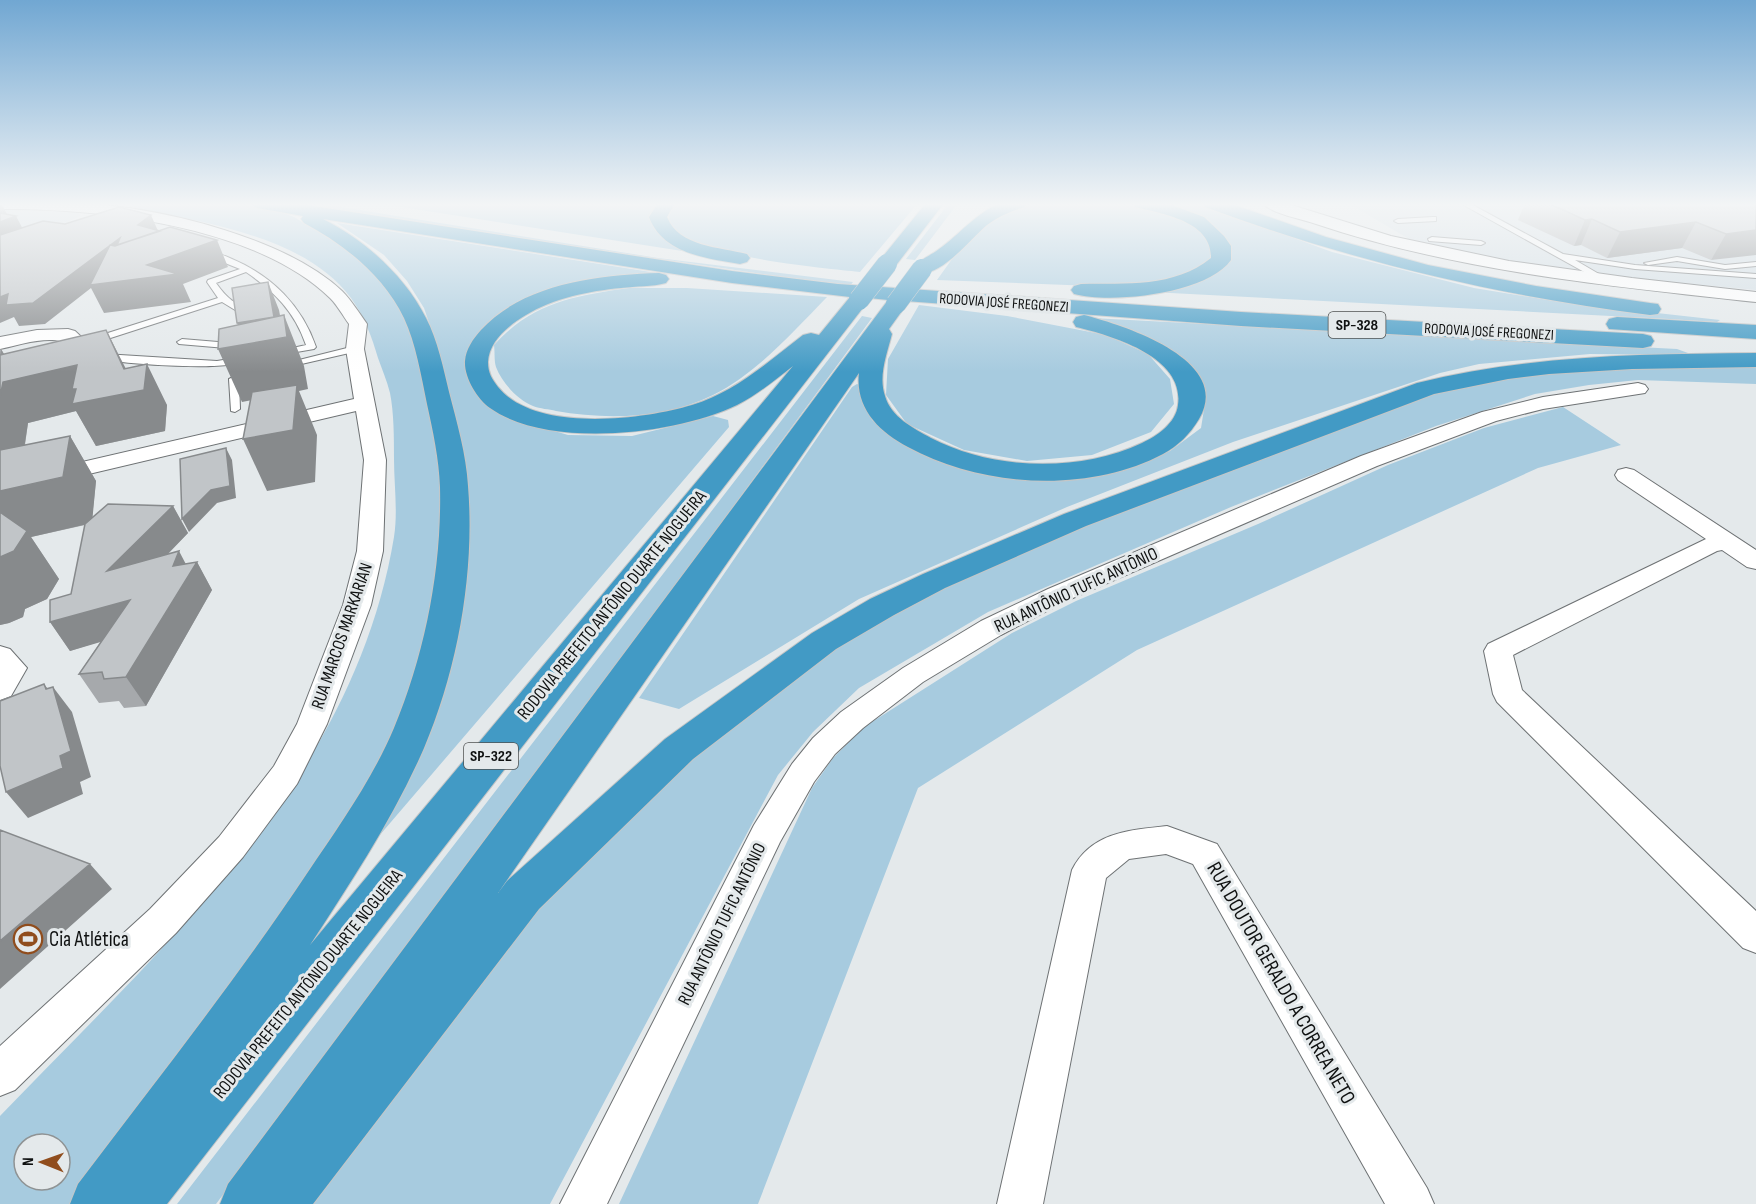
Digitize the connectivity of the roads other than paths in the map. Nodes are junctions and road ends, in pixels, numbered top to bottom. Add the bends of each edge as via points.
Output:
1 (226, 259) edge
2 (286, 259) edge
3 (367, 259) edge
4 (617, 259) edge
5 (699, 259) edge
6 (751, 259) edge
7 (891, 259) edge
8 (929, 259) edge
9 (935, 259) edge
10 (1221, 259) edge
11 (1378, 259) edge
12 (1471, 259) edge
13 (1569, 259) edge
14 (1583, 259) edge
15 (1676, 259) edge
16 (1678, 259) edge
17 (1756, 264) edge
18 (1625, 266) junction
19 (1725, 267) junction
20 (922, 268) junction
21 (245, 270) junction
22 (1736, 275) junction
23 (1756, 276) edge
24 (1609, 282) junction
25 (1012, 290) junction
26 (1756, 297) edge
27 (223, 299) junction
28 (864, 299) junction
29 (958, 300) junction
30 (288, 303) junction
31 (277, 305) dead end
32 (265, 307) edge
33 (1756, 319) edge
34 (1756, 332) edge
35 (182, 342) dead end
36 (0, 343) edge
37 (81, 345) junction
38 (1756, 347) edge
39 (356, 349) junction
40 (266, 356) edge
41 (104, 357) edge
42 (255, 358) edge
43 (1756, 360) edge
44 (232, 362) junction
45 (276, 367) edge
46 (253, 372) edge
47 (0, 388) edge
48 (1638, 389) dead end
49 (366, 402) junction
50 (235, 409) dead end
51 (1626, 475) dead end
52 (0, 488) edge
53 (1727, 541) junction
54 (1756, 561) edge
55 (0, 656) edge
56 (0, 689) edge
57 (1756, 936) edge
58 (0, 1075) edge
59 (98, 1204) edge
60 (131, 1204) edge
61 (248, 1204) edge
62 (278, 1204) edge
63 (583, 1204) edge
64 (1020, 1204) edge
65 (1411, 1204) edge

1 - 21 lane
2 - 39 street, RUA MARCOS MARKARIAN via 334,293 358,324
3 - 59 highway via 415,317 435,380 454,486 451,581 420,708 397,762 285,946
4 - 28 highway, RODOVIA JOSÉ FREGONEZI
5 - 28 highway, RODOVIA JOSÉ FREGONEZI
6 - 28 highway
7 - 28 highway, RODOVIA PREFEITO ANTÔNIO DUARTE NOGUEIRA / SP-322, bridge
8 - 20 highway, RODOVIA PREFEITO ANTÔNIO DUARTE NOGUEIRA / SP-322
9 - 20 highway
10 - 25 highway via 1203,274 1167,285
11 - 33 highway via 1450,278 1605,304
12 - 24 street
13 - 24 lane
14 - 18 lane
15 - 18 lane
16 - 19 lane
17 - 19 lane
18 - 22 lane
19 - 22 lane
20 - 28 highway, RODOVIA PREFEITO ANTÔNIO DUARTE NOGUEIRA / SP-322, bridge
21 - 27 lane via 211,282
21 - 30 lane via 270,285
22 - 23 lane
24 - 26 street
25 - 28 highway, RODOVIA JOSÉ FREGONEZI / SP-328
25 - 34 highway, RODOVIA JOSÉ FREGONEZI / SP-328
27 - 32 lane via 243,311
27 - 37 lane
28 - 28 highway via 737,395 693,413 654,422 592,427 529,417 493,397 477,370 478,351 505,319 541,300 585,287 672,279
28 - 29 highway, RODOVIA JOSÉ FREGONEZI / SP-328
28 - 29 highway via 876,407 902,433 946,456 1019,470 1103,466 1158,445 1187,417 1193,397 1187,381 1168,359 1142,341 1077,320
28 - 60 highway, RODOVIA PREFEITO ANTÔNIO DUARTE NOGUEIRA / SP-322
28 - 61 highway, RODOVIA PREFEITO ANTÔNIO DUARTE NOGUEIRA / SP-322
29 - 38 highway, RODOVIA JOSÉ FREGONEZI / SP-328
30 - 31 lane
30 - 40 lane via 302,322 311,347
35 - 44 lane via 230,346
36 - 37 street via 37,336 68,336
37 - 47 street via 74,359
39 - 45 lane
39 - 49 street, RUA MARCOS MARKARIAN
41 - 44 lane
42 - 44 lane
43 - 62 highway via 1552,365 1475,376 1426,388 1075,520 882,607 824,641 679,749 524,895
46 - 50 lane via 234,379
48 - 63 street, RUA ANTÔNIO TUFIC ANTÔNIO via 1543,403 1489,416 1369,461 1057,595 991,628 913,675 852,720 803,773 766,835
49 - 52 street
49 - 58 street, RUA MARCOS MARKARIAN via 375,460 370,551 357,605 335,667 286,775 231,847 163,921
51 - 53 street
53 - 54 street
53 - 57 street via 1708,546 1498,651 1508,694
55 - 56 street via 12,668
64 - 65 street, RUA DOUTOR GERALDO A CORREA NETO via 1090,870 1120,846 1167,840 1205,854

